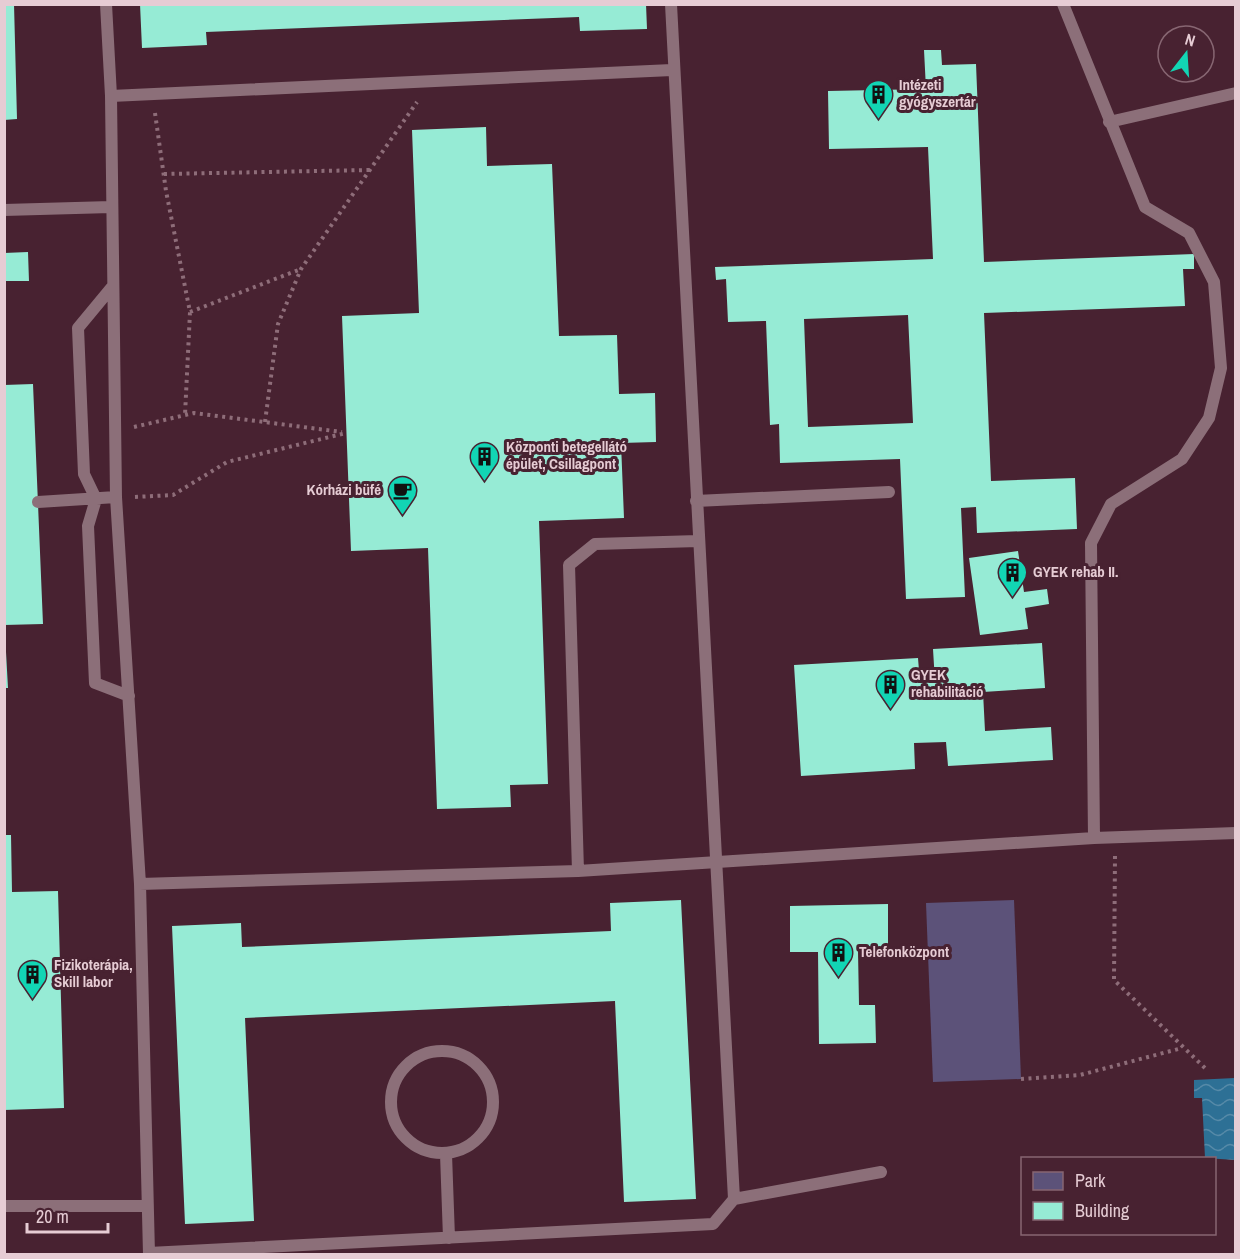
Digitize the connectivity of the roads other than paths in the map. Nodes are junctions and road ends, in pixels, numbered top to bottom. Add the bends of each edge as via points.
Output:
1 (106, 4) edge
2 (671, 4) edge
3 (1063, 4) edge
4 (672, 70) junction
5 (1236, 93) edge
6 (111, 96) junction
7 (1109, 122) junction
8 (111, 207) junction
9 (4, 210) edge
10 (112, 287) junction
11 (889, 492) dead end
12 (116, 497) junction
13 (96, 499) junction
14 (696, 501) junction
15 (38, 502) dead end
16 (698, 541) junction
17 (129, 696) junction
18 (1236, 833) edge
19 (1094, 838) junction
20 (716, 863) junction
21 (578, 871) junction
22 (140, 884) junction
23 (446, 1154) junction
24 (881, 1172) dead end
25 (734, 1199) junction
26 (4, 1206) edge
27 (147, 1206) junction
28 (449, 1238) junction
29 (149, 1254) edge

1 - 6 lane
2 - 4 lane
3 - 7 lane
4 - 6 lane
4 - 14 lane
5 - 7 lane
6 - 8 lane
7 - 19 lane via 1145,207 1189,233 1214,282 1221,368 1209,418 1182,459 1111,504 1091,543
8 - 9 lane
8 - 10 lane
10 - 12 lane
10 - 13 lane via 78,327 84,474
11 - 14 lane
12 - 13 lane
12 - 17 lane
13 - 15 lane
13 - 17 lane via 88,526 95,683
14 - 16 lane
16 - 20 lane
16 - 21 lane via 595,544 568,565
17 - 22 lane
18 - 19 lane
19 - 20 lane
20 - 21 lane
20 - 25 lane
21 - 22 lane
22 - 27 lane
23 - 23 lane via 478,1140 489,1125 494,1108 492,1089 473,1060 439,1050 409,1062 398,1075 390,1106 398,1128 415,1146
23 - 28 lane
24 - 25 lane
25 - 28 lane via 712,1224
26 - 27 lane
27 - 29 lane
28 - 29 lane

